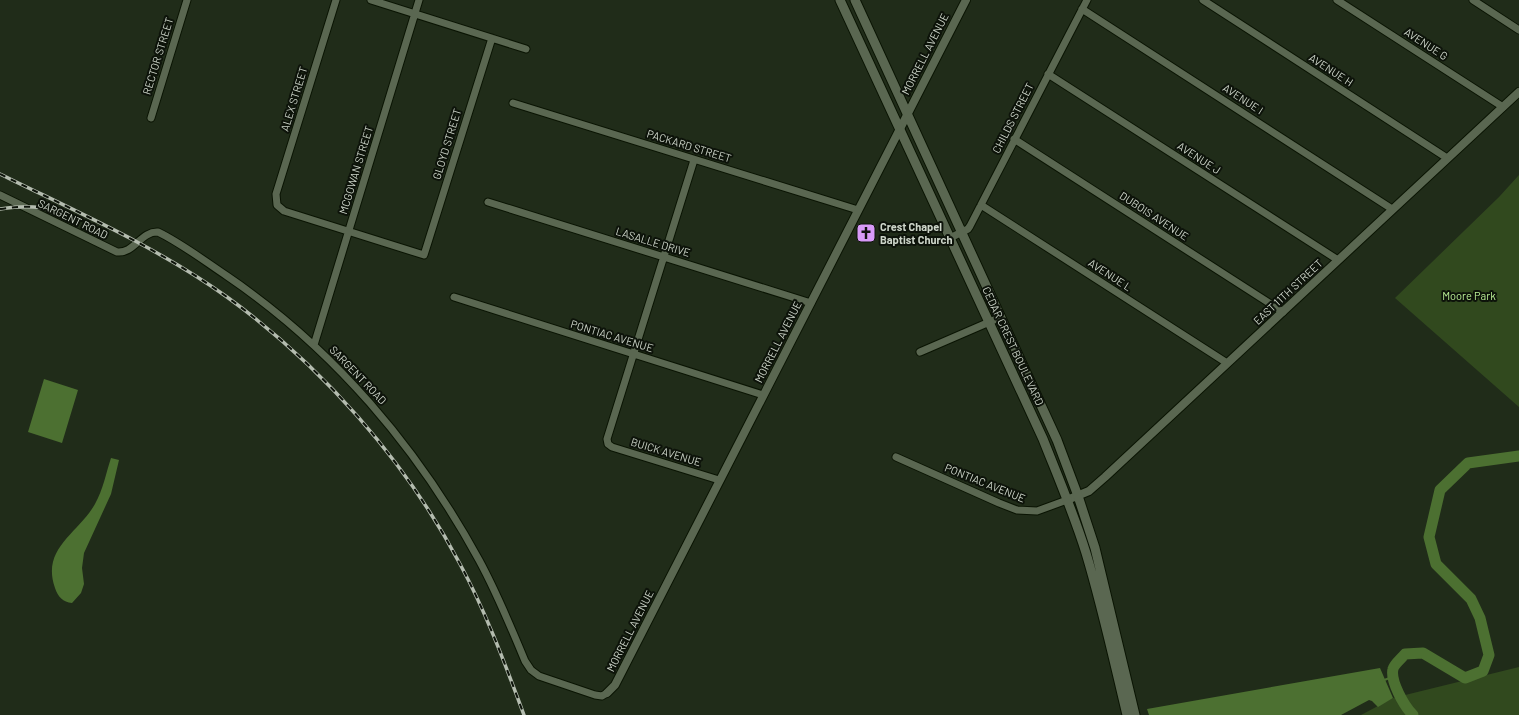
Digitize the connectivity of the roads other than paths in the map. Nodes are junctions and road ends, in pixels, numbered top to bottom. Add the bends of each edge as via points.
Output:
1 (187, 0) edge
2 (336, 0) edge
3 (371, 0) edge
4 (419, 0) edge
5 (840, 0) edge
6 (855, 0) edge
7 (966, 0) edge
8 (1087, 0) edge
9 (1337, 0) edge
10 (1473, 0) edge
11 (1205, 1) edge
12 (1082, 9) junction
13 (415, 14) junction
14 (1519, 30) edge
15 (492, 38) junction
16 (526, 49) dead end
17 (1048, 74) junction
18 (1519, 92) edge
19 (513, 103) dead end
20 (1503, 107) junction
21 (907, 113) junction
22 (151, 118) dead end
23 (900, 129) junction
24 (1014, 140) junction
25 (1447, 158) junction
26 (694, 160) junction
27 (0, 196) edge
28 (488, 202) dead end
29 (981, 205) junction
30 (1392, 209) junction
31 (858, 210) junction
32 (349, 232) junction
33 (962, 232) junction
34 (950, 238) junction
35 (663, 256) junction
36 (1338, 260) junction
37 (454, 297) dead end
38 (811, 303) junction
39 (1283, 312) junction
40 (1001, 317) junction
41 (988, 322) junction
42 (314, 345) junction
43 (920, 352) dead end
44 (633, 354) junction
45 (1227, 363) junction
46 (763, 395) junction
47 (896, 457) dead end
48 (719, 480) junction
49 (1078, 496) junction
50 (1067, 500) junction
51 (1112, 634) junction
52 (607, 693) joint
53 (1127, 715) edge
54 (1134, 715) edge

1 - 22 street, RECTOR STREET
2 - 32 street, ALEX STREET via 276,194 277,205 284,210
3 - 13 street
4 - 13 street, MCGOWAN STREET
5 - 23 main road, CEDAR CREST BOULEVARD
6 - 21 main road, CEDAR CREST BOULEVARD
7 - 21 street, MORRELL AVENUE
8 - 12 street, CHILDS STREET
9 - 20 street, AVENUE G
10 - 14 street
11 - 25 street, AVENUE H
12 - 17 street, CHILDS STREET
12 - 30 street, AVENUE I
13 - 15 street
13 - 32 street, MCGOWAN STREET
15 - 16 street
15 - 32 street, GLOYD STREET via 424,255
17 - 24 street, CHILDS STREET
17 - 36 street, AVENUE J
18 - 20 street, EAST 11TH STREET
19 - 26 street, PACKARD STREET
20 - 25 street, EAST 11TH STREET
21 - 23 street, MORRELL AVENUE
21 - 33 main road, CEDAR CREST BOULEVARD
23 - 31 street, MORRELL AVENUE
23 - 34 main road, CEDAR CREST BOULEVARD
24 - 29 street, CHILDS STREET
24 - 39 street, DUBOIS AVENUE
25 - 30 street, EAST 11TH STREET
26 - 31 street, PACKARD STREET
26 - 35 street
27 - 42 street, SARGENT ROAD via 117,252 128,250 152,231 164,234 246,289
28 - 35 street, LASALLE DRIVE
29 - 33 street, CHILDS STREET via 970,226
29 - 45 street, AVENUE L
30 - 36 street, EAST 11TH STREET
31 - 38 street, MORRELL AVENUE
32 - 42 street, MCGOWAN STREET
33 - 34 street, CHILDS STREET
33 - 40 main road, CEDAR CREST BOULEVARD
34 - 41 main road, CEDAR CREST BOULEVARD
35 - 38 street, LASALLE DRIVE
35 - 44 street
36 - 39 street, EAST 11TH STREET
37 - 44 street, PONTIAC AVENUE
38 - 46 street, MORRELL AVENUE
39 - 45 street, EAST 11TH STREET
40 - 41 street
40 - 49 main road, CEDAR CREST BOULEVARD via 1057,440
41 - 43 street
41 - 50 main road, CEDAR CREST BOULEVARD via 1043,439
42 - 52 street, SARGENT ROAD via 375,408 420,465 480,560 525,662 531,670 546,679 595,695 602,696
44 - 46 street, PONTIAC AVENUE
44 - 48 street, BUICK AVENUE via 607,439 608,444
45 - 49 street, EAST 11TH STREET via 1105,477 1089,491
46 - 48 street, MORRELL AVENUE
47 - 50 street, PONTIAC AVENUE via 1017,510 1037,511
48 - 52 street, MORRELL AVENUE via 615,685
49 - 50 street, EAST 11TH STREET
49 - 51 main road, CEDAR CREST BOULEVARD via 1095,548
50 - 51 main road, CEDAR CREST BOULEVARD
51 - 53 main road, CEDAR CREST BOULEVARD
51 - 54 main road, CEDAR CREST BOULEVARD

